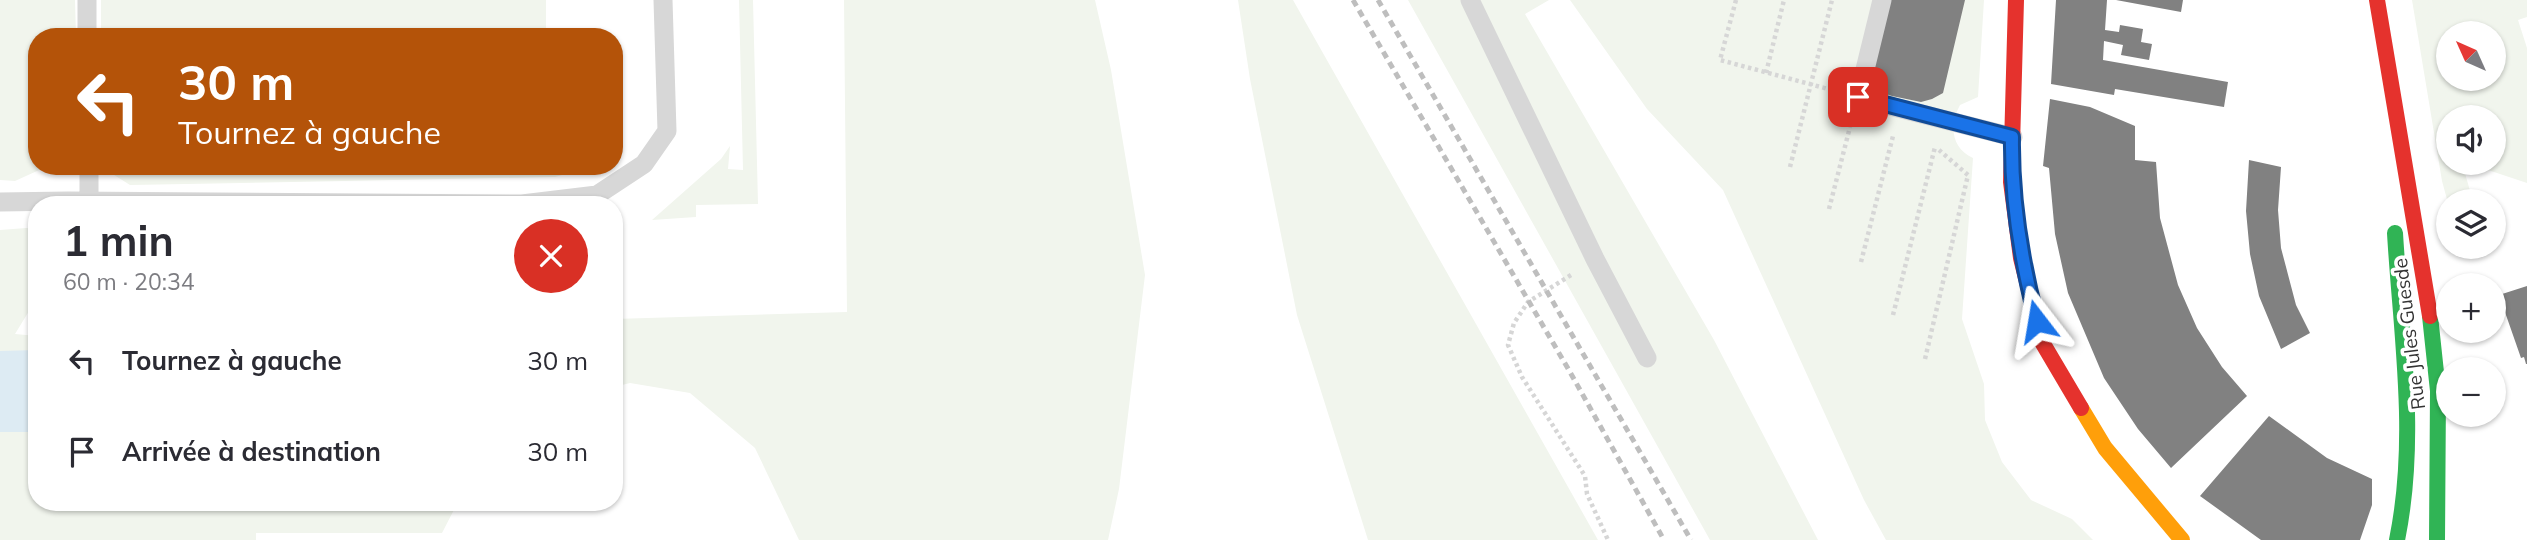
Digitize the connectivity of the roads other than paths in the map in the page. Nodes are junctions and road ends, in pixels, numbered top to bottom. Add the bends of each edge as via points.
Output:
1 (87, 0) edge
2 (663, 0) edge
3 (1470, 0) edge
4 (1882, 0) edge
5 (2016, 0) edge
6 (2377, 0) edge
7 (87, 28) edge
8 (2389, 84) junction
9 (2012, 137) junction
10 (86, 175) edge
11 (78, 196) edge
12 (589, 196) edge
13 (0, 202) edge
14 (28, 202) edge
15 (1647, 358) dead end
16 (2182, 540) edge
17 (2397, 540) edge
18 (2437, 540) edge

1 - 7 lane
2 - 12 lane via 667,131 644,164
3 - 15 lane
4 - 9 lane via 1858,97
5 - 9 street
6 - 8 street, Rue Jules Guesde
8 - 17 street, Rue Jules Guesde via 2408,428 2405,496
8 - 18 street, Rue Jules Guesde via 2424,272 2436,369 2440,424
9 - 16 street via 2011,181 2021,258 2042,342 2105,448
10 - 11 lane
13 - 14 lane

